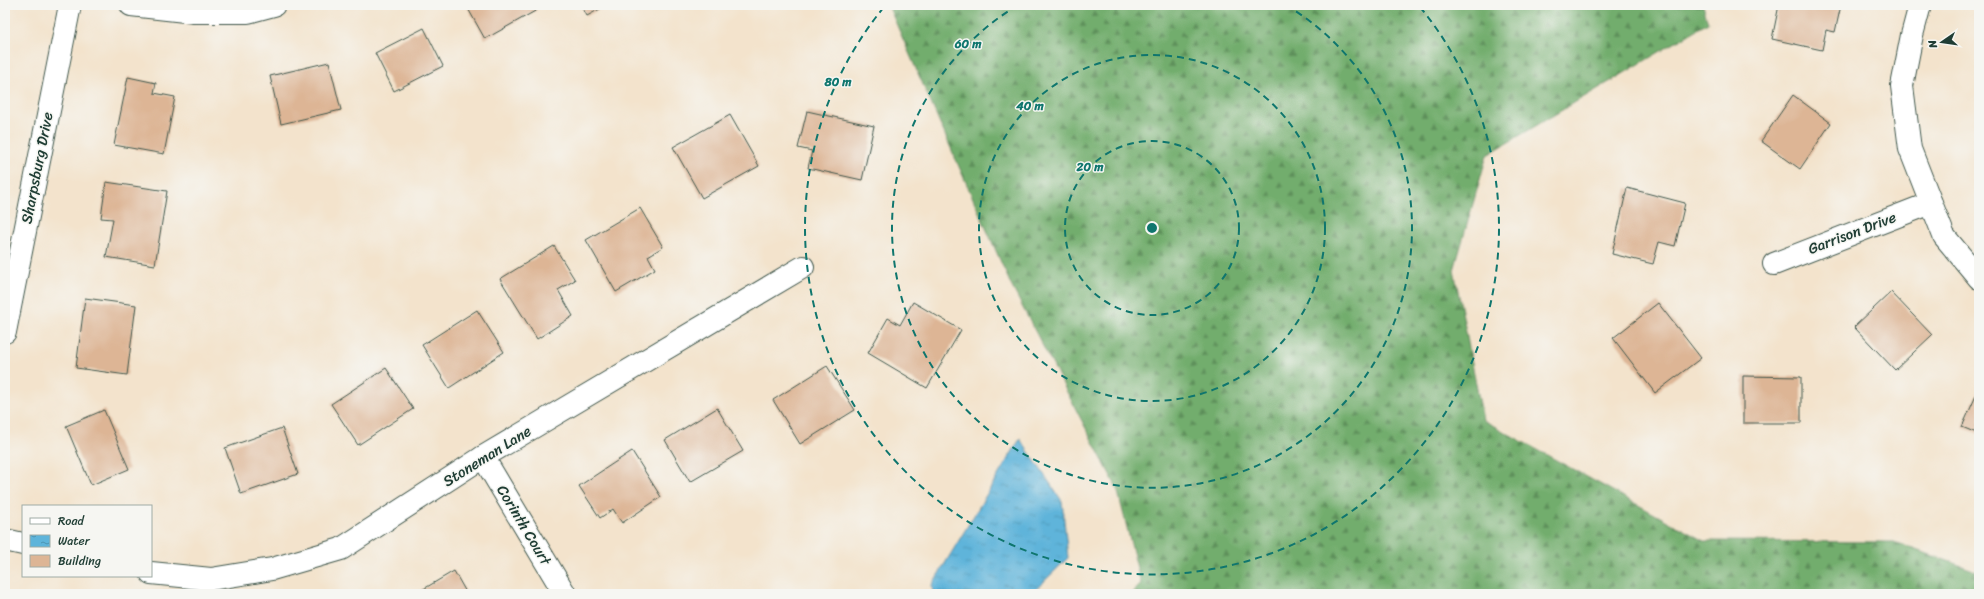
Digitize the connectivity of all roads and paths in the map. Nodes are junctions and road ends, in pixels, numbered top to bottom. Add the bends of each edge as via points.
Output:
1 (70, 5) edge
2 (131, 5) edge
3 (274, 5) edge
4 (1920, 5) edge
5 (1931, 203) junction
6 (1774, 264) dead end
7 (803, 267) dead end
8 (1979, 278) edge
9 (5, 332) edge
10 (483, 457) junction
11 (5, 540) edge
12 (22, 544) edge
13 (152, 573) edge
14 (565, 594) edge

1 - 9 street, Sharpsburg Drive
2 - 3 street via 194,12 248,12
4 - 5 street via 1902,86 1910,148
5 - 6 street, Garrison Drive
5 - 8 street via 1944,236
7 - 10 street, Stoneman Lane
10 - 13 street, Stoneman Lane via 341,549 272,570 212,579
10 - 14 street, Corinth Court
11 - 12 street

